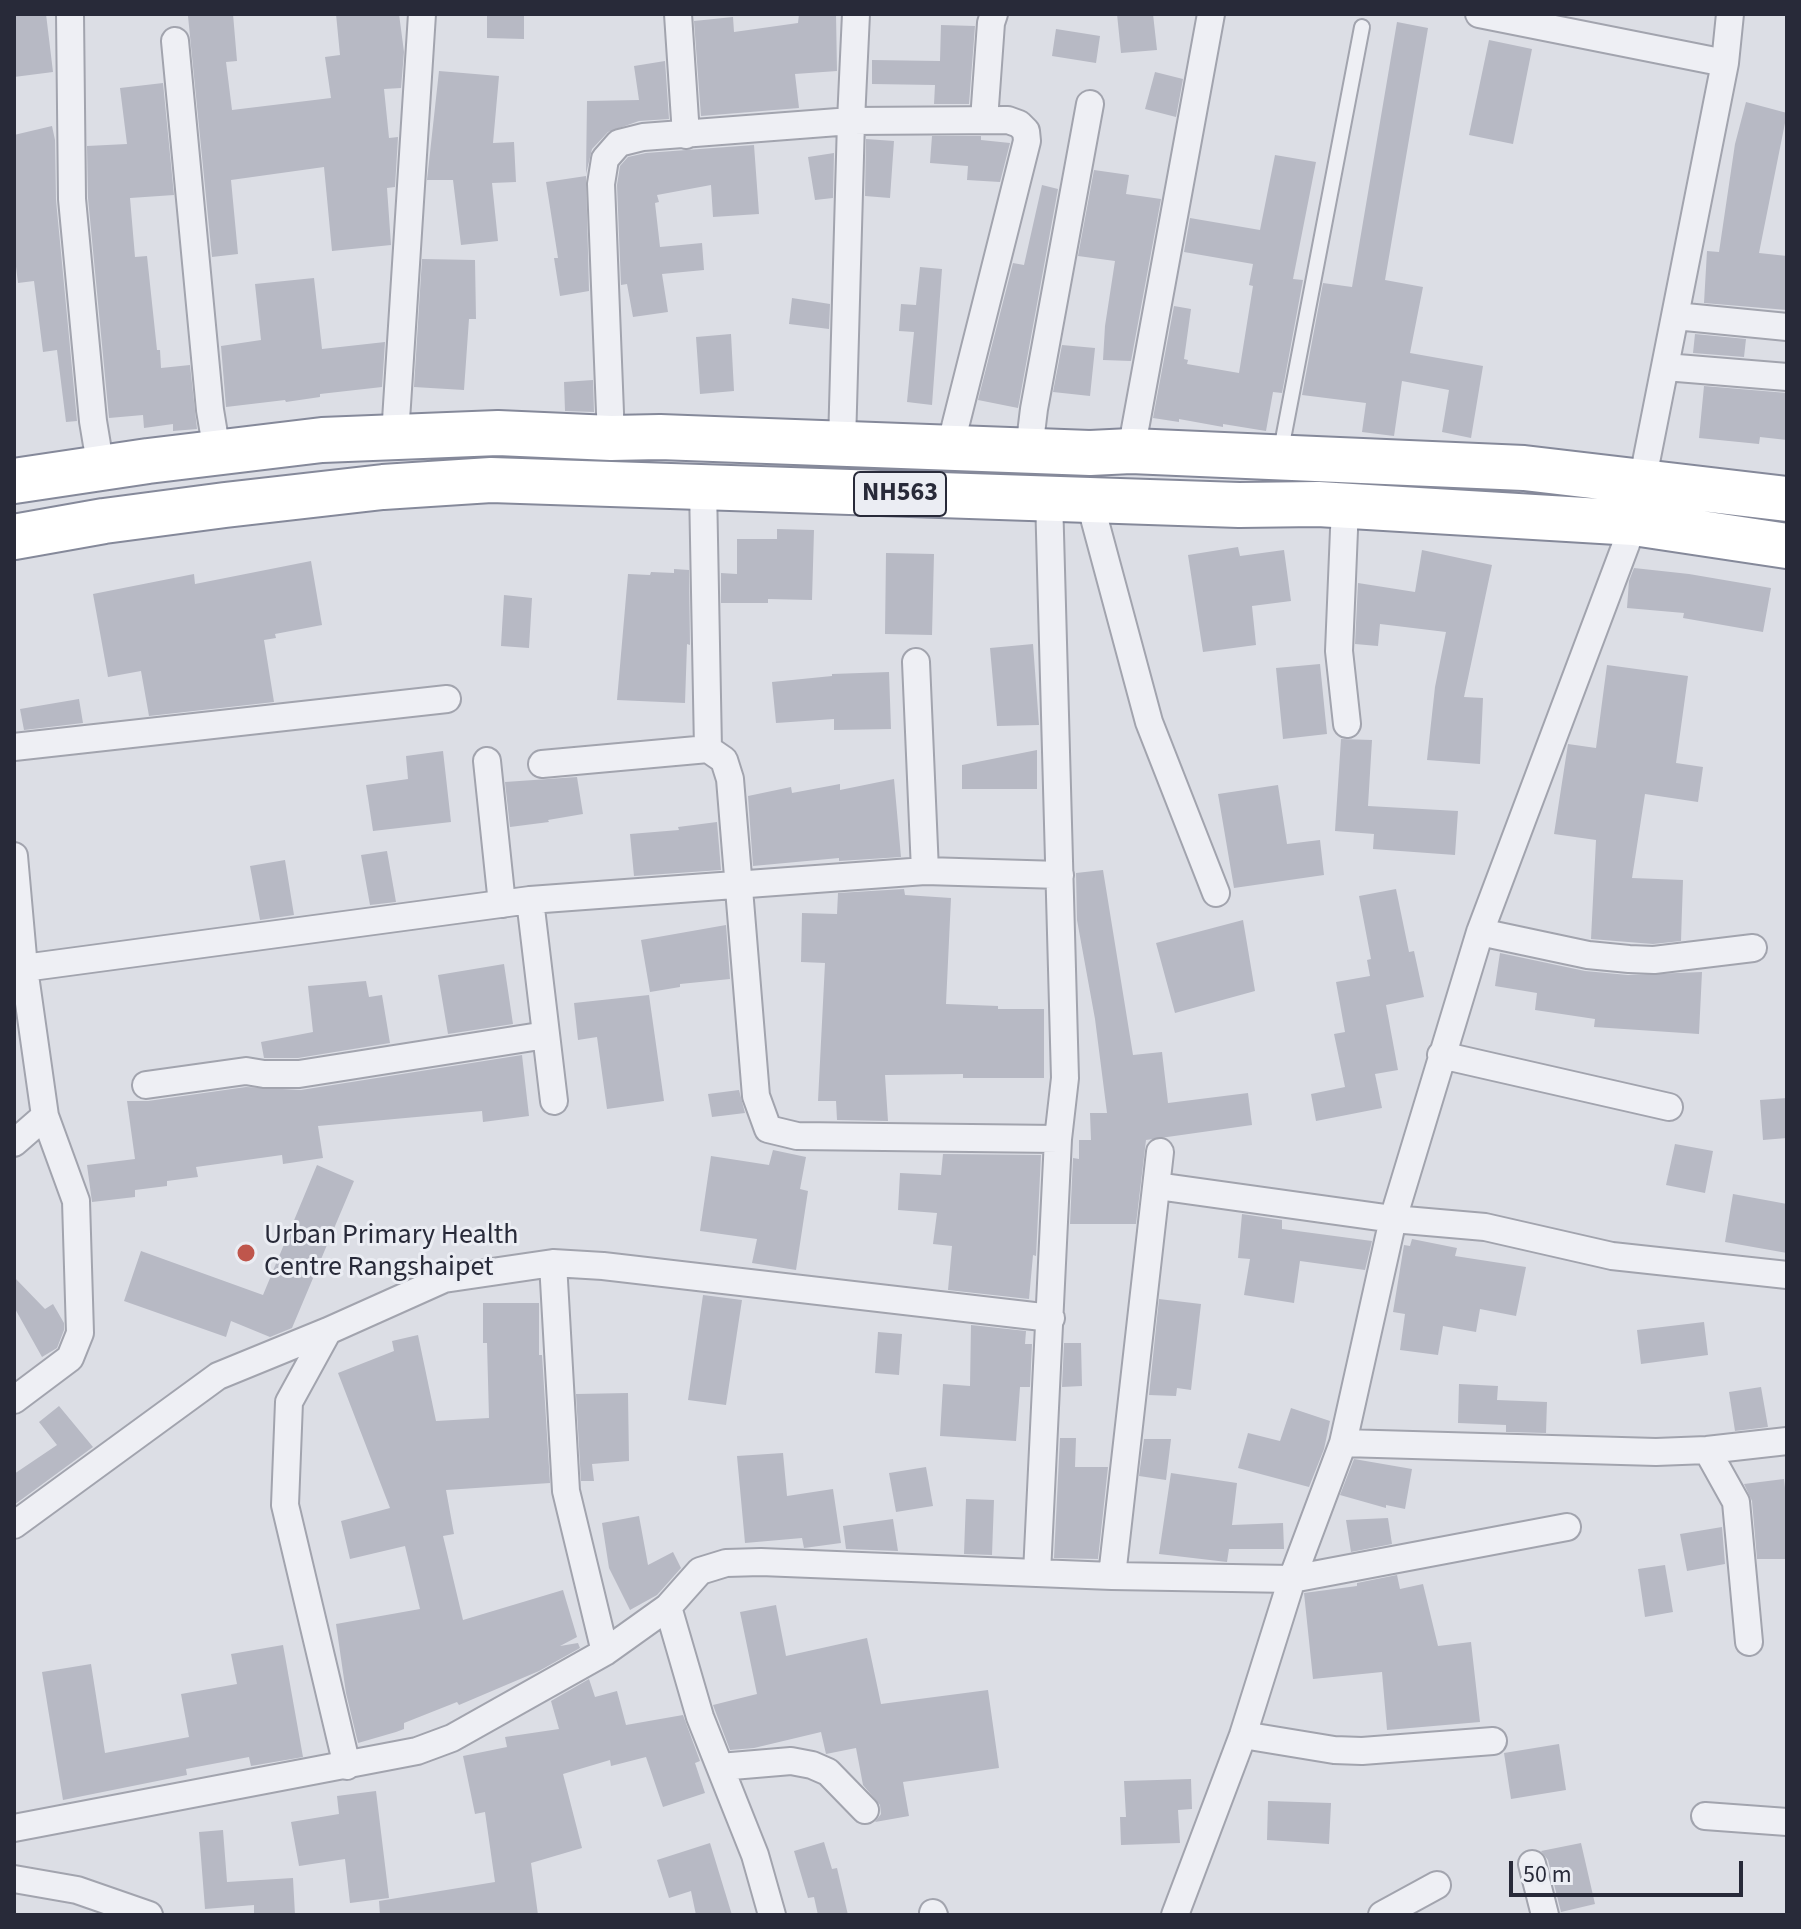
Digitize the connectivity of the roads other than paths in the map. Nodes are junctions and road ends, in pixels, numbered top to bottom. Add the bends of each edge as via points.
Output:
1 (70, 14) edge
2 (422, 14) edge
3 (678, 14) edge
4 (856, 14) edge
5 (994, 14) edge
6 (1211, 14) edge
7 (1479, 14) edge
8 (1730, 14) edge
9 (1362, 27) dead end
10 (175, 41) dead end
11 (1725, 63) junction
12 (1090, 104) dead end
13 (984, 120) junction
14 (851, 121) junction
15 (686, 135) junction
16 (1675, 316) junction
17 (1787, 327) edge
18 (1665, 367) junction
19 (1787, 377) edge
20 (395, 436) junction
21 (611, 438) junction
22 (842, 443) junction
23 (950, 447) junction
24 (1029, 450) junction
25 (1131, 451) junction
26 (217, 452) junction
27 (1280, 458) junction
28 (101, 469) junction
29 (14, 481) edge
30 (703, 487) junction
31 (1069, 498) junction
32 (1787, 499) edge
33 (1638, 504) junction
34 (1345, 506) junction
35 (14, 537) edge
36 (1787, 546) edge
37 (916, 662) dead end
38 (447, 699) dead end
39 (1347, 724) dead end
40 (14, 747) edge
41 (708, 749) junction
42 (487, 761) dead end
43 (542, 764) dead end
44 (14, 856) edge
45 (925, 871) junction
46 (1060, 875) junction
47 (737, 886) junction
48 (1216, 893) dead end
49 (530, 900) junction
50 (502, 904) junction
51 (1480, 932) junction
52 (1753, 948) dead end
53 (24, 968) junction
54 (546, 1035) junction
55 (1441, 1055) junction
56 (146, 1085) dead end
57 (554, 1101) dead end
58 (1669, 1107) dead end
59 (45, 1116) junction
60 (1058, 1139) junction
61 (14, 1143) edge
62 (1160, 1152) dead end
63 (1157, 1186) junction
64 (1393, 1219) junction
65 (553, 1263) junction
66 (1787, 1275) edge
67 (1051, 1318) junction
68 (328, 1331) junction
69 (14, 1400) edge
70 (1787, 1441) edge
71 (1343, 1443) junction
72 (1707, 1450) junction
73 (14, 1525) edge
74 (1567, 1527) dead end
75 (1037, 1573) junction
76 (1112, 1576) junction
77 (1292, 1579) junction
78 (668, 1607) junction
79 (1749, 1642) dead end
80 (605, 1652) junction
81 (1243, 1735) junction
82 (1493, 1741) dead end
83 (347, 1766) junction
84 (720, 1767) junction
85 (865, 1810) dead end
86 (1705, 1816) dead end
87 (1787, 1822) edge
88 (14, 1828) edge
89 (1532, 1864) dead end
90 (14, 1879) edge
91 (1437, 1885) dead end
92 (79, 1902) edge
93 (1179, 1914) edge
94 (149, 1915) edge
95 (772, 1915) edge
96 (1382, 1915) edge
97 (1545, 1915) edge

1 - 28 street via 72,199
2 - 20 street
3 - 15 street
4 - 14 street
5 - 13 street
6 - 25 street
7 - 11 street
8 - 11 street
9 - 27 lane
10 - 26 street
11 - 16 street
12 - 24 street
13 - 14 street
13 - 23 street via 1019,124 1027,141
14 - 15 street
14 - 22 street
15 - 21 street via 619,143 605,159 601,184
16 - 17 street
16 - 18 street
18 - 19 street
18 - 33 street
20 - 21 highway, NH563
20 - 26 highway, NH563
21 - 22 highway, NH563
22 - 23 highway, NH563
23 - 24 highway, NH563
24 - 25 highway, NH563
25 - 27 highway, NH563
26 - 28 highway, NH563
27 - 33 highway, NH563 via 1524,468
28 - 29 highway, NH563
30 - 31 highway, NH563
30 - 35 highway, NH563 via 491,480 383,487
30 - 41 street
31 - 34 highway, NH563
31 - 46 street
31 - 48 street
32 - 33 highway, NH563
33 - 34 highway, NH563
33 - 36 highway, NH563
33 - 51 street
34 - 39 street via 1339,651
37 - 45 street
38 - 40 street
41 - 43 street
41 - 47 street via 724,760 730,779
42 - 50 street
44 - 53 street
45 - 46 street
45 - 47 street
46 - 60 street via 1065,1078
47 - 49 street
47 - 60 street via 756,1096 768,1129 797,1136
49 - 50 street
49 - 54 street
50 - 53 street
51 - 52 street via 1629,959
51 - 55 street
53 - 59 street
54 - 56 street via 299,1074 246,1071
54 - 57 street
55 - 58 street
55 - 64 street
59 - 61 street
59 - 69 street via 76,1201 80,1333 70,1358
60 - 67 street
62 - 63 street
63 - 64 street
63 - 76 street
64 - 66 street via 1485,1227 1612,1256
64 - 71 street
65 - 67 street
65 - 68 street via 444,1279
65 - 80 street via 566,1491
67 - 75 street
68 - 73 street via 218,1376
68 - 83 street via 289,1402 285,1505
70 - 72 street
71 - 72 street
71 - 77 street
72 - 79 street via 1736,1502
74 - 77 street
75 - 76 street
75 - 78 street via 726,1563 700,1571
76 - 77 street
77 - 81 street
78 - 80 street
78 - 84 street
80 - 83 street via 452,1738
81 - 82 street via 1362,1751
81 - 93 street
83 - 88 street
84 - 85 street via 791,1761 812,1765 828,1772
84 - 95 street
86 - 87 street
89 - 97 street
90 - 92 street
91 - 96 street
92 - 94 street

